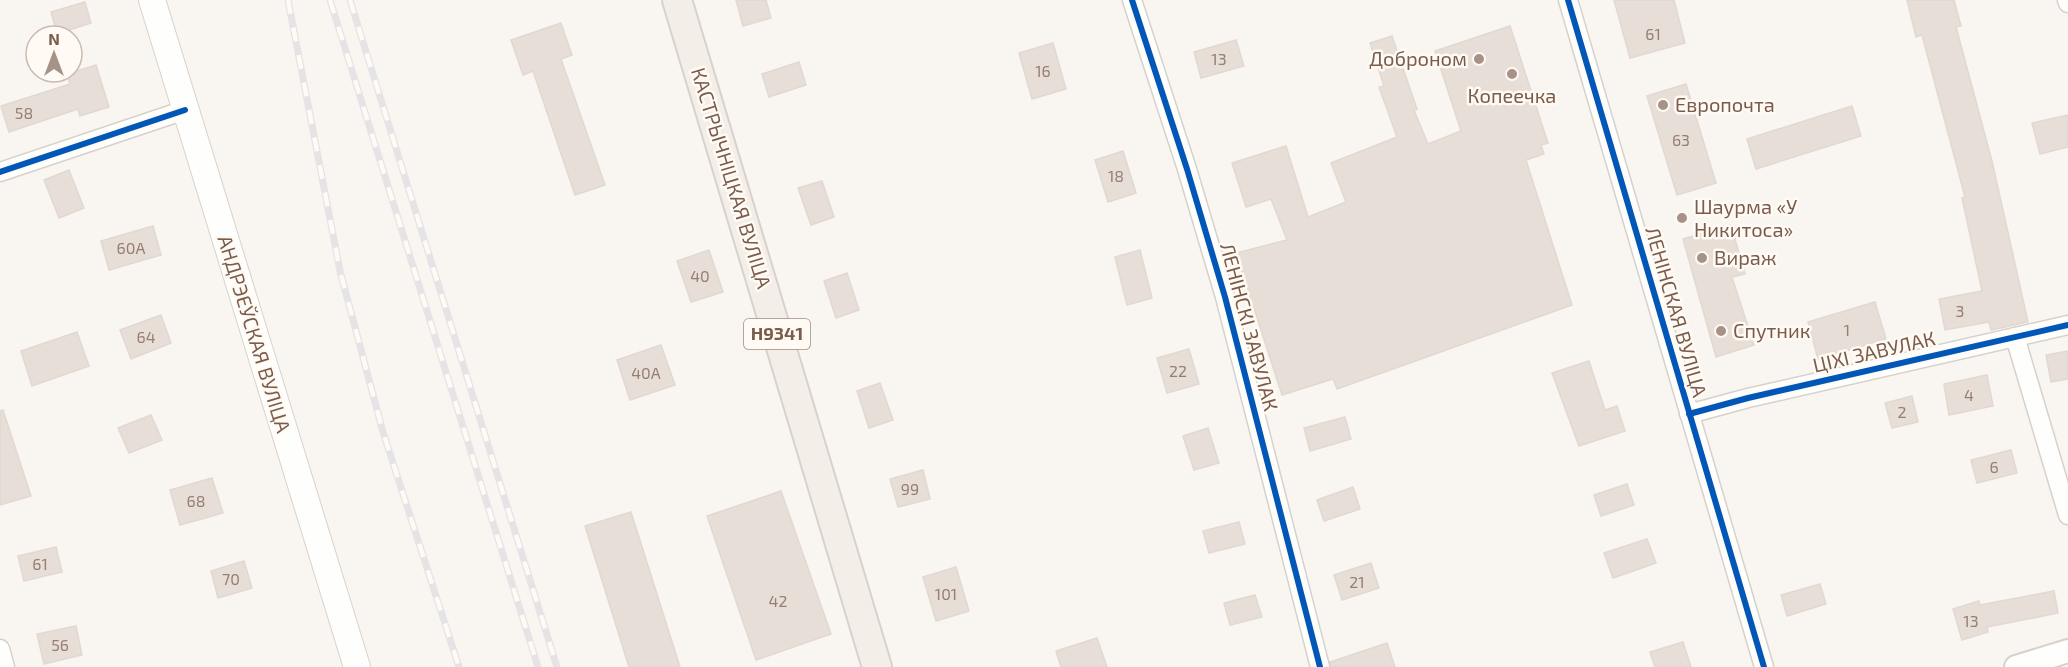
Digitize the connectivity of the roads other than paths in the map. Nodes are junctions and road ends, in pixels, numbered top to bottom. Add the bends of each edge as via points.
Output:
1 (152, 0) edge
2 (677, 0) edge
3 (1132, 0) edge
4 (1568, 0) edge
5 (185, 110) junction
6 (0, 172) edge
7 (2068, 325) edge
8 (2015, 337) junction
9 (1689, 414) junction
10 (2068, 515) edge
11 (0, 649) edge
12 (2068, 651) edge
13 (5, 667) edge
14 (357, 667) edge
15 (878, 667) edge
16 (1320, 667) edge
17 (1764, 667) edge
18 (2016, 667) edge

1 - 5 main road, АНДРЭЕЎСКАЯ ВУЛІЦА
2 - 15 main road, КАСТРЫЧНІЦКАЯ ВУЛІЦА / Н9341
3 - 16 street, ЛЕНІНСКІ ЗАВУЛАК via 1226,297
4 - 9 street, ЛЕНІНСКАЯ ВУЛІЦА
5 - 6 street
5 - 14 main road, АНДРЭЕЎСКАЯ ВУЛІЦА
7 - 8 street, ЦІХІ ЗАВУЛАК
8 - 9 street, ЦІХІ ЗАВУЛАК
8 - 10 street
9 - 17 street, ЛЕНІНСКАЯ ВУЛІЦА
11 - 13 street
12 - 18 street

